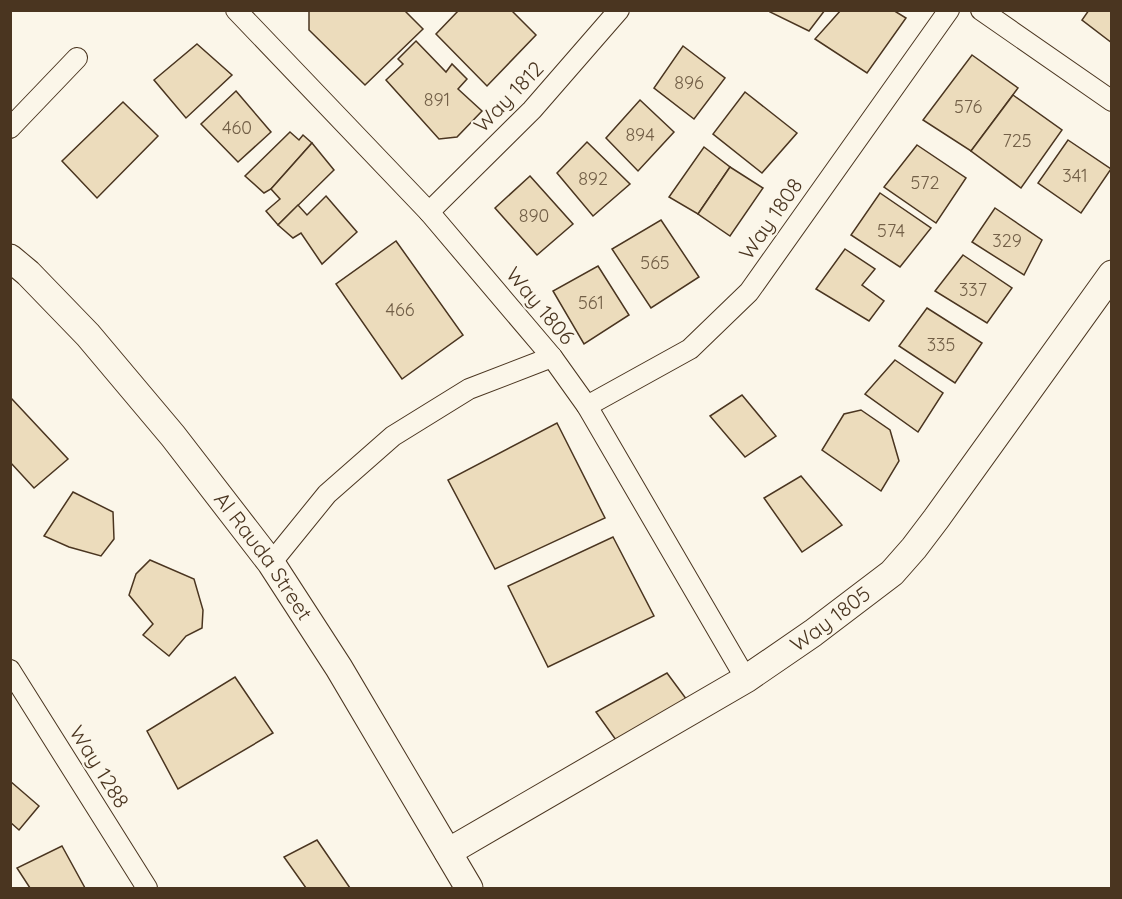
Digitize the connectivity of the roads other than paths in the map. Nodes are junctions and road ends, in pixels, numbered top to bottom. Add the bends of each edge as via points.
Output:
1 (620, 10) edge
2 (949, 10) edge
3 (981, 10) edge
4 (243, 13) edge
5 (77, 58) dead end
6 (1112, 101) edge
7 (10, 128) edge
8 (429, 212) junction
9 (10, 258) edge
10 (1112, 274) edge
11 (552, 357) junction
12 (587, 406) junction
13 (272, 563) junction
14 (10, 670) edge
15 (746, 679) junction
16 (448, 852) junction
17 (147, 888) edge
18 (469, 888) edge

1 - 8 street, Way 1812 via 532,110
2 - 12 street, Way 1808 via 749,292 690,349
3 - 6 street
4 - 8 street, Way 1806
5 - 7 street
8 - 11 street, Way 1806
9 - 13 street, Al Rauda Street via 88,334
10 - 15 street, Way 1805 via 900,565 820,628
11 - 12 street, Way 1806
11 - 13 street via 469,389 393,436 327,494
12 - 15 street, Way 1806
13 - 16 street, Al Rauda Street
14 - 17 street, Way 1288
15 - 16 street, Way 1805
16 - 18 street, Al Rauda Street

